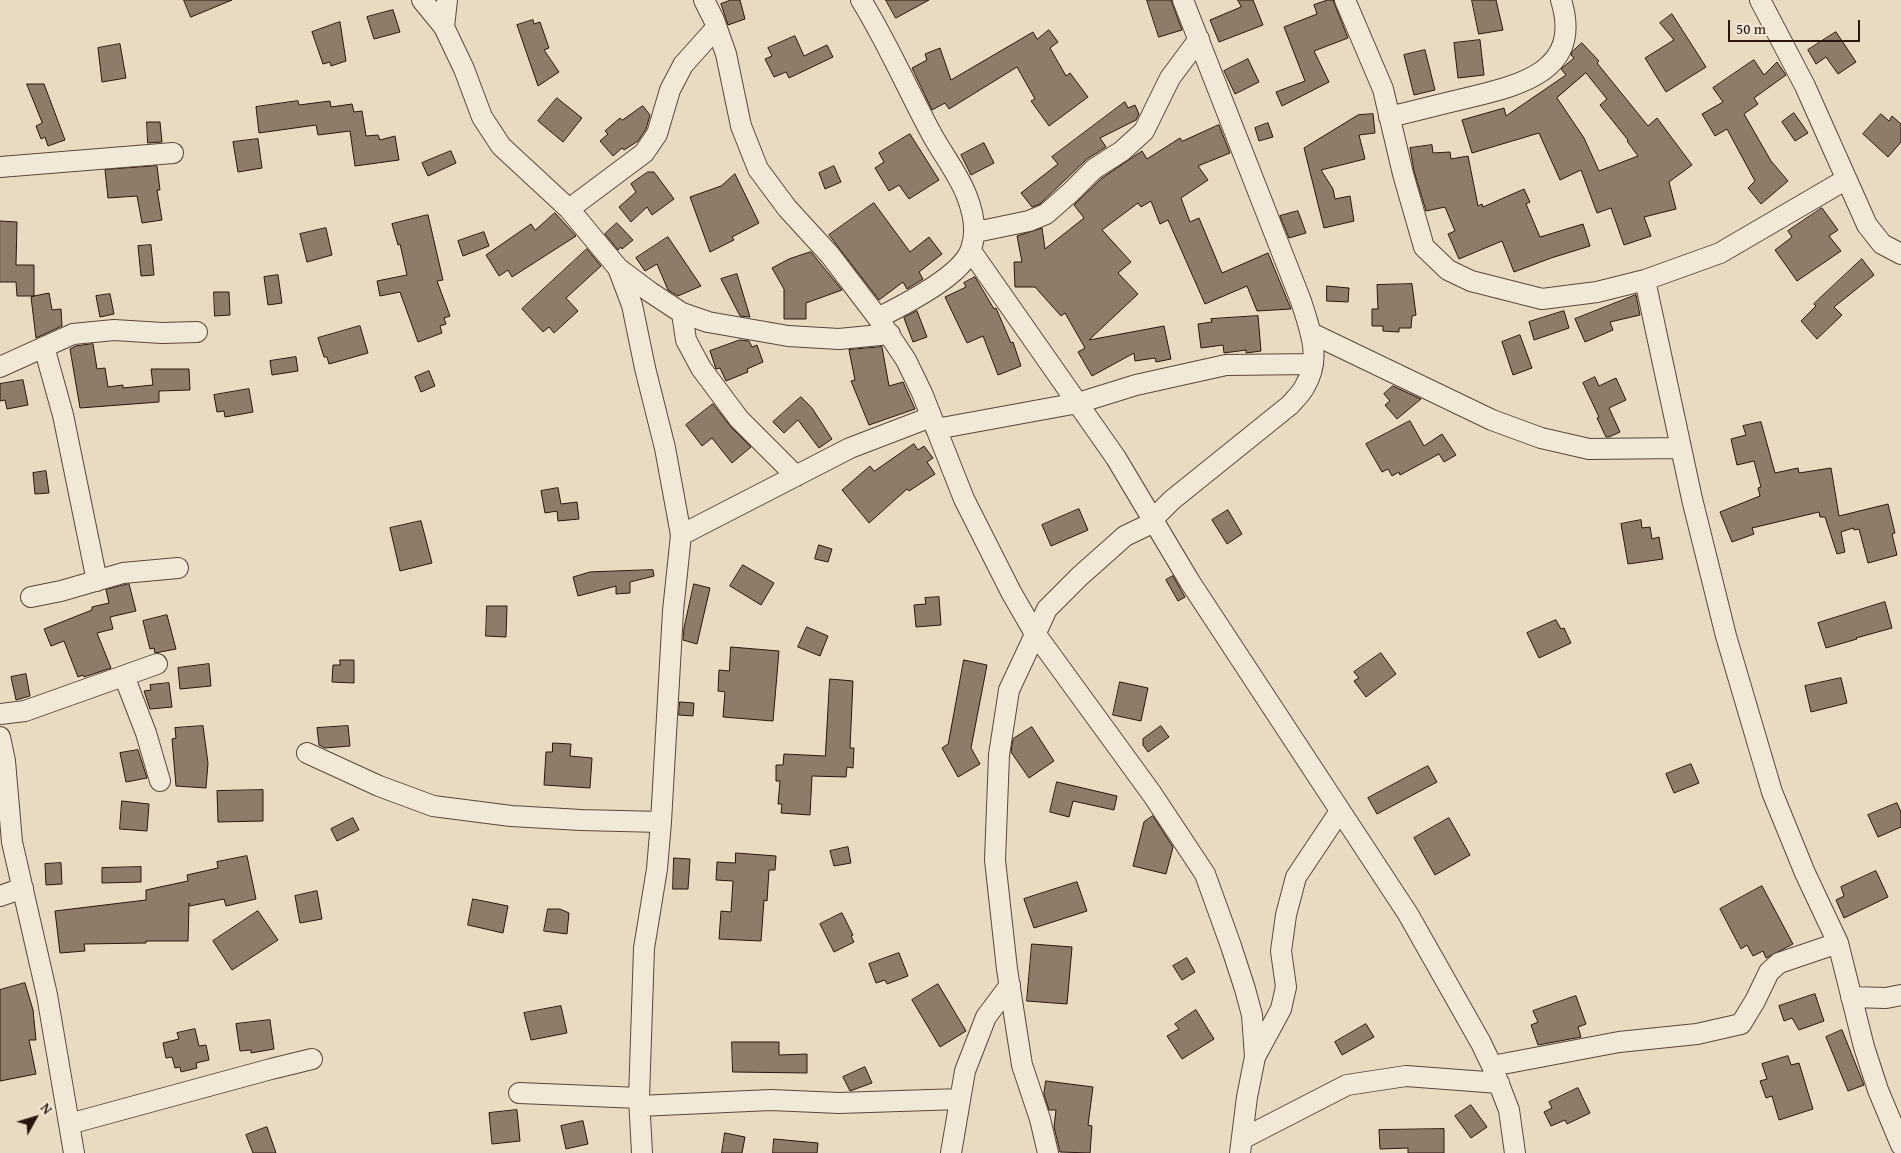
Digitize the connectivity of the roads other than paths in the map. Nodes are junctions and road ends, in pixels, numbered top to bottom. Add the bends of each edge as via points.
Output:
1 (422, 0) edge
2 (447, 0) edge
3 (704, 0) edge
4 (861, 0) edge
5 (1183, 0) edge
6 (1346, 0) edge
7 (1561, 0) edge
8 (1760, 0) edge
9 (444, 27) junction
10 (716, 28) junction
11 (1200, 39) junction
12 (1389, 117) junction
13 (173, 152) dead end
14 (0, 167) edge
15 (1845, 180) junction
16 (569, 209) junction
17 (976, 232) junction
18 (971, 251) junction
19 (1901, 254) edge
20 (618, 268) junction
21 (1645, 280) junction
22 (682, 313) junction
23 (878, 318) junction
24 (197, 332) dead end
25 (1311, 333) junction
26 (890, 334) junction
27 (44, 347) junction
28 (1313, 364) junction
29 (0, 367) edge
30 (1078, 403) junction
31 (933, 423) junction
32 (1681, 448) junction
33 (796, 476) junction
34 (1153, 521) junction
35 (681, 534) junction
36 (178, 568) dead end
37 (97, 581) junction
38 (31, 597) dead end
39 (1034, 632) junction
40 (157, 664) dead end
41 (124, 676) junction
42 (0, 714) edge
43 (0, 737) edge
44 (307, 753) dead end
45 (160, 781) dead end
46 (1340, 810) junction
47 (661, 822) junction
48 (23, 888) junction
49 (0, 896) edge
50 (1838, 944) junction
51 (1010, 985) junction
52 (1901, 995) edge
53 (1851, 997) junction
54 (1255, 1057) junction
55 (312, 1059) dead end
56 (1495, 1075) junction
57 (519, 1093) dead end
58 (960, 1099) junction
59 (639, 1102) junction
60 (70, 1124) junction
61 (1901, 1144) edge
62 (1241, 1146) edge
63 (74, 1153) edge
64 (642, 1153) edge
65 (951, 1153) edge
66 (1048, 1153) edge
67 (1515, 1153) edge

1 - 9 street
2 - 9 street
3 - 10 street
4 - 17 street via 966,194
5 - 11 street
6 - 12 street via 1383,89
7 - 12 street via 1566,15 1564,44 1547,68 1531,79 1510,88
8 - 15 street via 1805,86
9 - 16 street via 482,116 501,146
10 - 16 street via 683,65 670,90 657,134 644,153
10 - 23 street via 726,54 741,126 758,169
11 - 17 street via 1170,78 1144,131 1122,151 1094,169 1046,214 1029,221
11 - 25 street
12 - 21 street via 1424,247 1448,270 1471,281 1542,299 1597,292
13 - 14 street
15 - 19 street via 1866,225 1882,244
15 - 21 street via 1720,253
16 - 20 street
17 - 18 street
18 - 23 street via 954,273
18 - 30 street
20 - 22 street
20 - 35 street via 632,305
21 - 32 street
22 - 26 street via 708,322 788,336 839,339
22 - 33 street via 686,340 701,368 739,420
23 - 26 street
24 - 27 street via 114,330 73,334
25 - 28 street
25 - 32 street via 1492,420 1541,438 1589,448
26 - 31 street via 906,360
27 - 29 street
27 - 37 street via 62,414
28 - 30 street via 1226,365 1136,385
28 - 34 street via 1306,386 1290,405 1186,488
30 - 31 street
30 - 34 street via 1116,458
31 - 33 street via 850,448
31 - 39 street via 964,500
32 - 50 street via 1726,636 1772,792
33 - 35 street
34 - 39 street via 1125,536 1080,576 1046,609
34 - 46 street
35 - 47 street via 673,611
36 - 37 street via 123,573
37 - 38 street
39 - 51 street via 1009,690 999,756 995,860
39 - 54 street via 1152,794 1205,874 1245,988 1252,1015
40 - 41 street
41 - 42 street via 25,711
41 - 45 street
43 - 48 street via 12,842
44 - 47 street via 379,786 433,806 511,816
46 - 54 street via 1296,877 1281,952 1286,987 1280,1009
46 - 56 street via 1408,914 1481,1043
47 - 59 street via 644,948
48 - 49 street
48 - 60 street via 47,995
50 - 53 street
50 - 56 street via 1779,963 1769,972 1741,1024 1697,1034 1619,1042
51 - 58 street via 986,1017 965,1071
51 - 66 street via 1022,1065
52 - 53 street
53 - 61 street via 1864,1047
54 - 62 street
55 - 60 street
56 - 62 street via 1406,1076 1347,1085
56 - 67 street via 1509,1110
57 - 59 street
58 - 59 street via 839,1103 771,1100
58 - 65 street
59 - 64 street
60 - 63 street

